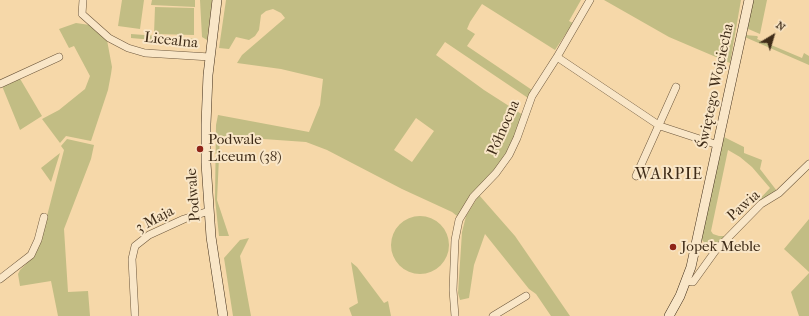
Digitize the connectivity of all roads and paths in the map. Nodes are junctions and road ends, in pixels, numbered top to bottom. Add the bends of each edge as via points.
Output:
1 (83, 0) edge
2 (217, 0) edge
3 (590, 0) edge
4 (749, 0) edge
5 (58, 57) dead end
6 (210, 57) junction
7 (557, 57) junction
8 (0, 84) edge
9 (676, 87) dead end
10 (660, 126) junction
11 (718, 145) junction
12 (808, 167) edge
13 (636, 176) dead end
14 (209, 211) junction
15 (44, 217) dead end
16 (0, 279) edge
17 (686, 281) junction
18 (526, 296) dead end
19 (135, 316) edge
20 (223, 316) edge
21 (455, 316) edge
22 (493, 316) edge
23 (669, 316) edge

1 - 6 street, Licealna via 82,14 109,38 122,45 145,53
2 - 6 street, Podwale
3 - 7 street, Północna
4 - 11 street, Świętego Wojciecha
5 - 8 street
6 - 14 street, Podwale via 206,129
7 - 10 street
7 - 21 street, Północna via 532,96 509,155 473,197 459,220 455,240
9 - 10 street
10 - 11 street
10 - 13 street
11 - 17 street, Świętego Wojciecha
12 - 17 street, Pawia via 779,193 761,204 716,250 692,282
14 - 19 street, 3 Maja via 149,235 135,246 132,260
14 - 20 street, Podwale
15 - 16 street via 31,255
17 - 23 street, Świętego Wojciecha
18 - 22 street

